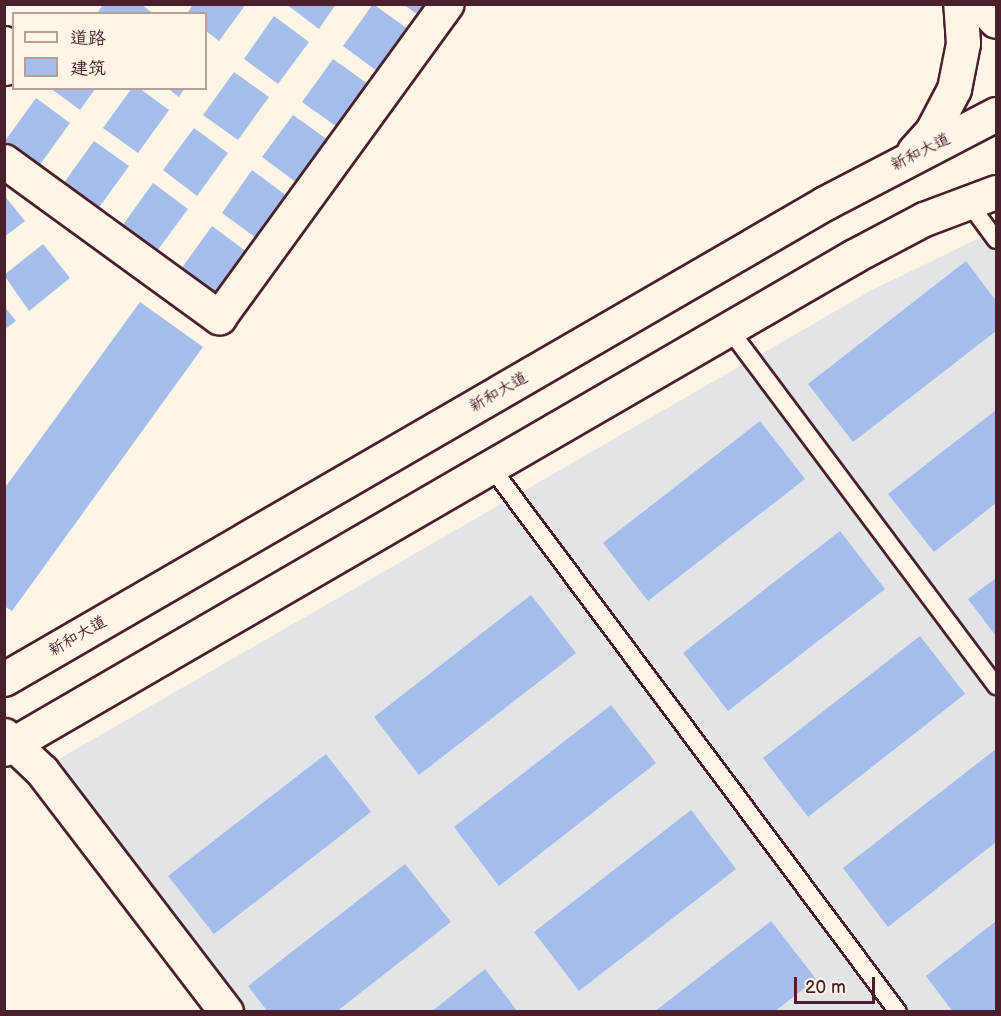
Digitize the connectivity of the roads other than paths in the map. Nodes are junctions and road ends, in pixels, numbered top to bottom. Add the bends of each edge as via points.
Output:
1 (446, 4) edge
2 (960, 4) edge
3 (980, 4) edge
4 (996, 21) edge
5 (4, 43) edge
6 (4, 68) edge
7 (996, 114) edge
8 (4, 161) edge
9 (898, 165) junction
10 (982, 197) edge
11 (996, 240) edge
12 (729, 329) junction
13 (491, 467) junction
14 (4, 679) edge
15 (996, 686) edge
16 (8, 743) edge
17 (226, 1011) edge
18 (898, 1011) edge

1 - 8 main road via 219,317
2 - 9 main road via 963,43 954,89 932,131
3 - 4 main road
5 - 6 main road via 11,63
7 - 9 main road, 新和大道
9 - 14 main road, 新和大道 via 825,203
10 - 11 lane
10 - 12 main road via 924,219
12 - 13 main road
12 - 15 lane
13 - 16 main road
13 - 18 lane
16 - 17 main road via 42,771

